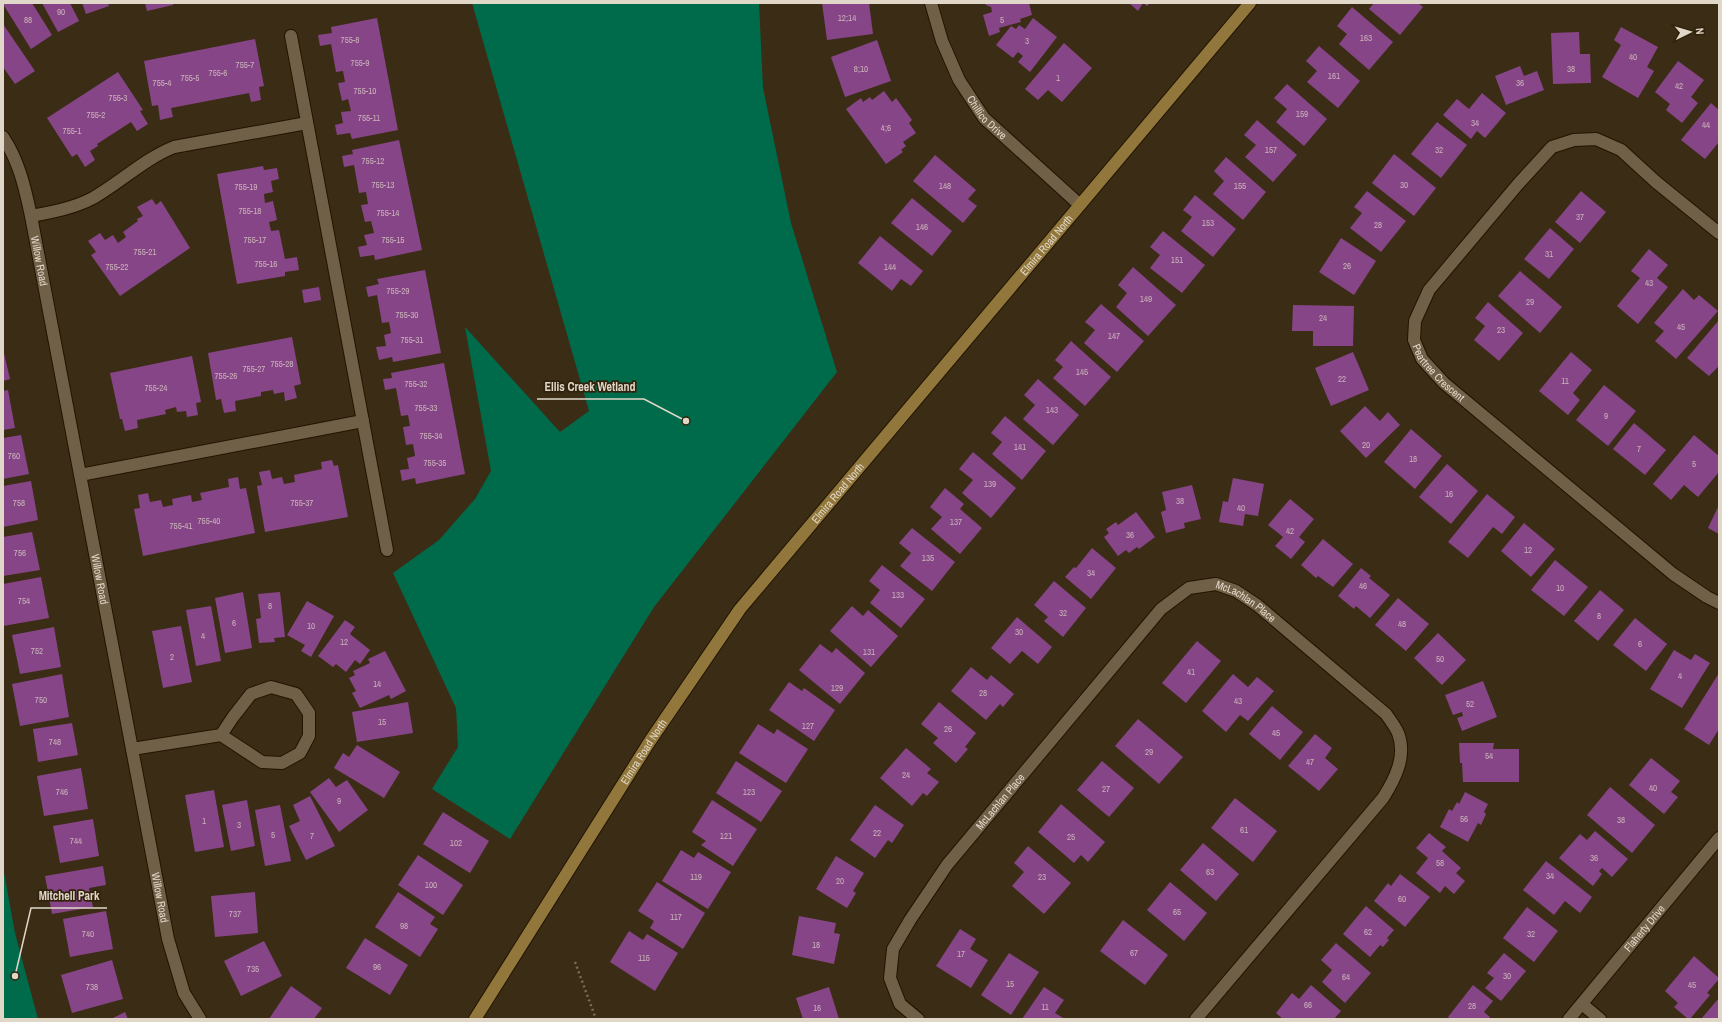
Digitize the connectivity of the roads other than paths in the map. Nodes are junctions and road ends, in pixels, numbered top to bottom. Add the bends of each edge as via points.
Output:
1 (931, 3) edge
2 (1250, 3) edge
3 (291, 36) dead end
4 (306, 123) junction
5 (3, 137) edge
6 (1080, 205) junction
7 (31, 216) junction
8 (1719, 234) edge
9 (363, 421) junction
10 (80, 475) junction
11 (387, 550) dead end
12 (1719, 603) edge
13 (221, 735) junction
14 (132, 749) junction
15 (1719, 838) edge
16 (1582, 1004) junction
17 (200, 1019) edge
18 (475, 1019) edge
19 (918, 1019) edge
20 (1196, 1019) edge
21 (1569, 1019) edge
22 (1600, 1019) edge

1 - 6 street, Chillico Drive via 942,41 959,80 984,118
2 - 6 main road, Elmira Road North
3 - 4 street
4 - 7 street via 174,147 160,153 89,200
4 - 9 street
5 - 7 street, Willow Road via 17,162
6 - 18 main road, Elmira Road North via 740,609 650,741
7 - 10 street, Willow Road
8 - 12 street, Peartree Crescent via 1621,150 1596,139 1574,140 1552,147 1429,290 1416,320 1414,340 1422,359 1444,383 1673,574
9 - 10 street
9 - 11 street
10 - 14 street, Willow Road
13 - 13 street via 262,762 282,762 300,753 309,736 309,713 296,694 271,686 251,694
13 - 14 street
14 - 17 street, Willow Road via 168,939 184,993
15 - 16 street, Flaherty Drive
16 - 21 street, Flaherty Drive
16 - 22 street
19 - 20 street, McLachlan Place via 900,1004 890,978 893,950 947,865 1161,609 1189,588 1216,584 1236,591 1257,604 1386,714 1398,733 1402,754 1396,777 1383,798

